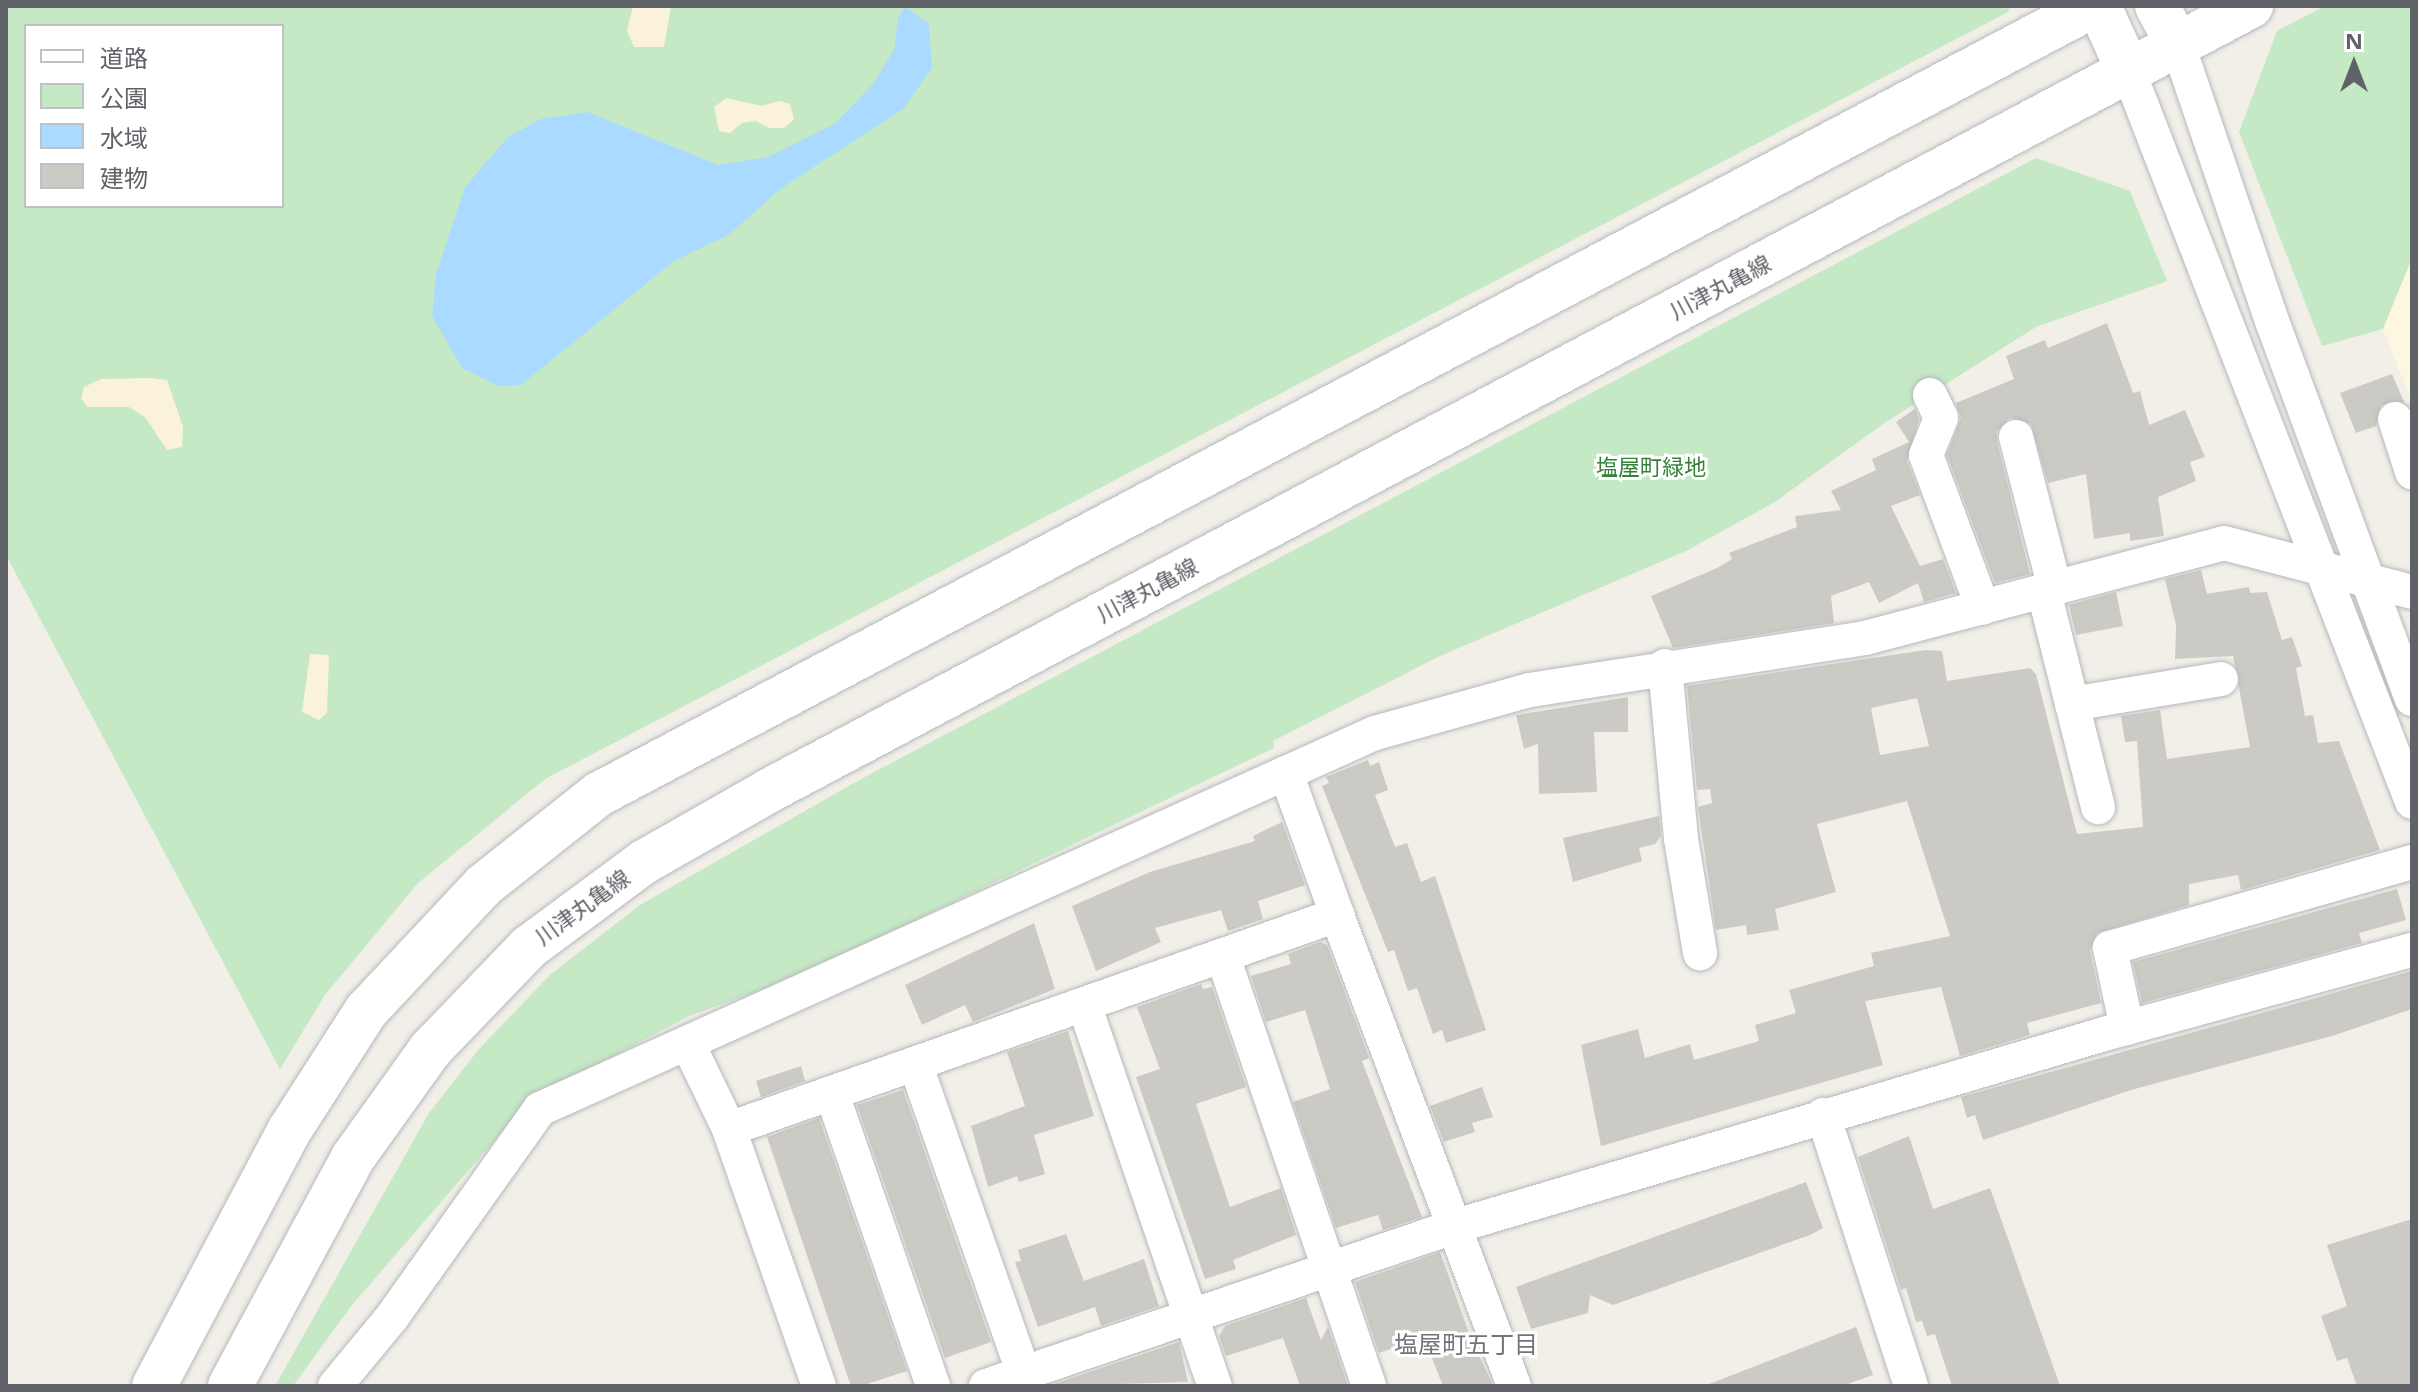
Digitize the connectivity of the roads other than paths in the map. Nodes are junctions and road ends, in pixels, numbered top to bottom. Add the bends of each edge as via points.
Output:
1 (2092, 6) edge
2 (2099, 6) edge
3 (2157, 6) edge
4 (2251, 6) edge
5 (2178, 45) junction
6 (2128, 70) junction
7 (1930, 395) dead end
8 (2395, 419) dead end
9 (2016, 437) dead end
10 (2412, 472) edge
11 (2319, 566) junction
12 (2366, 579) junction
13 (2049, 591) junction
14 (2412, 592) edge
15 (1983, 608) junction
16 (1665, 666) junction
17 (2221, 679) dead end
18 (2412, 699) edge
19 (2072, 704) junction
20 (1286, 773) junction
21 (2412, 802) edge
22 (2098, 807) dead end
23 (2412, 862) edge
24 (1337, 915) junction
25 (2412, 950) edge
26 (1700, 953) dead end
27 (1223, 957) junction
28 (1085, 1007) junction
29 (2127, 1028) junction
30 (688, 1044) junction
31 (916, 1066) junction
32 (832, 1094) junction
33 (1823, 1115) junction
34 (729, 1129) junction
35 (1456, 1226) junction
36 (1327, 1269) junction
37 (1191, 1315) junction
38 (1026, 1380) edge
39 (160, 1383) edge
40 (230, 1386) edge
41 (335, 1386) edge
42 (819, 1386) edge
43 (933, 1386) edge
44 (986, 1386) edge
45 (1215, 1386) edge
46 (1369, 1386) edge
47 (1514, 1386) edge
48 (1911, 1386) edge

1 - 39 main road via 599,794 484,885 366,1011 289,1131
2 - 6 main road
3 - 5 main road
4 - 5 main road, 川津丸亀線
5 - 6 main road, 川津丸亀線
5 - 12 street
6 - 11 street
6 - 40 main road, 川津丸亀線 via 644,862 529,947 430,1050 352,1159
7 - 15 street via 1941,418 1926,455
8 - 10 street
9 - 13 street
11 - 12 street
11 - 13 street via 2224,543
11 - 21 street
12 - 14 street
12 - 18 street
13 - 15 street
13 - 19 street
15 - 16 street via 1865,638
16 - 20 street via 1530,690 1389,729
16 - 26 street via 1681,839
17 - 19 street
19 - 22 street
20 - 24 street
20 - 30 street
23 - 29 street via 2110,948
24 - 27 street
24 - 35 street
25 - 29 street
27 - 28 street
27 - 36 street
28 - 31 street
28 - 37 street
29 - 33 street
30 - 34 street
30 - 41 street via 540,1109 392,1317
31 - 32 street
31 - 38 street
32 - 34 street
32 - 43 street
33 - 35 street
33 - 48 street
34 - 42 street
35 - 36 street
35 - 47 street
36 - 37 street
36 - 46 street
37 - 38 street
37 - 45 street
38 - 44 street

